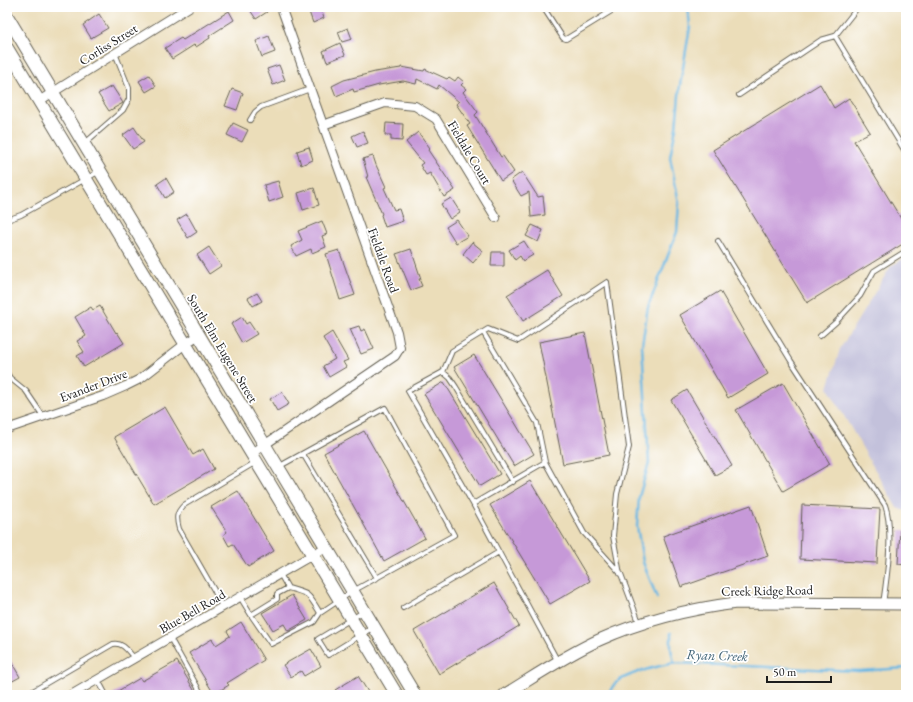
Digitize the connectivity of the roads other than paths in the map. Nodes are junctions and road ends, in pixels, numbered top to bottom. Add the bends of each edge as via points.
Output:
1 (189, 7) edge
2 (281, 7) edge
3 (543, 7) edge
4 (618, 7) edge
5 (858, 7) edge
6 (7, 16) edge
7 (835, 36) junction
8 (7, 48) edge
9 (115, 53) junction
10 (311, 89) junction
11 (53, 93) junction
12 (739, 95) dead end
13 (39, 101) junction
14 (250, 120) dead end
15 (323, 125) junction
16 (84, 144) junction
17 (906, 153) edge
18 (100, 171) junction
19 (86, 179) junction
20 (496, 218) dead end
21 (7, 220) edge
22 (718, 241) dead end
23 (906, 251) edge
24 (483, 332) junction
25 (199, 335) junction
26 (820, 336) dead end
27 (185, 344) junction
28 (443, 372) junction
29 (7, 373) edge
30 (43, 416) junction
31 (7, 428) edge
32 (265, 445) junction
33 (303, 454) junction
34 (253, 458) junction
35 (545, 462) junction
36 (278, 468) junction
37 (513, 482) junction
38 (473, 504) junction
39 (326, 547) junction
40 (499, 552) junction
41 (312, 554) junction
42 (280, 573) junction
43 (620, 574) junction
44 (377, 578) junction
45 (288, 588) junction
46 (353, 591) junction
47 (240, 596) junction
48 (340, 600) junction
49 (883, 604) junction
50 (906, 604) edge
51 (222, 607) junction
52 (403, 608) dead end
53 (365, 611) junction
54 (320, 613) junction
55 (251, 615) junction
56 (352, 619) junction
57 (640, 624) junction
58 (374, 627) junction
59 (361, 635) junction
60 (170, 638) junction
61 (134, 658) junction
62 (558, 662) junction
63 (98, 680) junction
64 (33, 693) edge
65 (26, 695) edge
66 (71, 695) edge
67 (106, 695) edge
68 (202, 695) edge
69 (397, 695) edge
70 (415, 695) edge
71 (504, 695) edge

1 - 9 street, Corliss Street
2 - 10 street, Fieldale Road
3 - 4 lane via 566,39
5 - 7 lane
6 - 11 main road, South Elm Eugene Street
7 - 12 lane via 820,40
7 - 17 lane
8 - 13 main road
9 - 11 street, Corliss Street
9 - 16 lane via 129,88 129,99 123,110
10 - 14 lane via 261,107
10 - 15 street, Fieldale Road
11 - 13 street, Corliss Street
11 - 16 main road, South Elm Eugene Street
13 - 19 main road
15 - 20 street, Fieldale Court via 385,103 414,106 436,119
15 - 32 street, Fieldale Road via 397,332 400,348 395,356
16 - 18 main road, South Elm Eugene Street
18 - 19 lane
18 - 25 main road, South Elm Eugene Street
19 - 21 lane
19 - 27 main road
22 - 49 lane via 884,505 889,530
23 - 26 lane via 874,271 860,296
24 - 28 lane via 452,351
24 - 35 lane via 537,423
24 - 43 lane via 488,329 518,341 607,282 629,447 617,494 613,536
25 - 27 street, Evander Drive
25 - 32 main road, South Elm Eugene Street
27 - 30 street, Evander Drive via 140,379 103,396
27 - 34 main road
28 - 37 lane via 456,387
28 - 38 lane via 408,391
29 - 30 lane via 26,391
30 - 31 street, Evander Drive
32 - 34 street, Fieldale Road
32 - 36 main road, South Elm Eugene Street
33 - 36 lane
33 - 44 lane
33 - 44 lane via 385,408 454,535
34 - 41 main road
34 - 51 lane via 184,505 176,518 179,529
35 - 37 lane
35 - 43 lane via 584,533
36 - 39 main road, South Elm Eugene Street
37 - 38 lane
38 - 40 lane
39 - 41 street, Blue Bell Road
39 - 46 main road, South Elm Eugene Street
40 - 52 lane
40 - 62 lane
41 - 42 street, Blue Bell Road
41 - 48 main road
42 - 45 lane
42 - 47 street, Blue Bell Road
43 - 57 lane
44 - 46 lane
45 - 54 lane via 310,596
45 - 55 lane via 277,594 277,599
46 - 48 lane
46 - 53 main road, South Elm Eugene Street
47 - 51 street, Blue Bell Road
47 - 55 lane
48 - 54 lane
48 - 56 main road
49 - 50 main road, Creek Ridge Road
49 - 57 main road, Creek Ridge Road via 736,603 669,614
51 - 60 street, Blue Bell Road
53 - 56 lane
53 - 58 main road, South Elm Eugene Street
54 - 55 lane via 314,622 271,644
56 - 59 main road
56 - 59 lane via 318,639 328,655
57 - 62 main road, Creek Ridge Road via 598,641
58 - 59 lane
58 - 70 main road, South Elm Eugene Street
59 - 69 main road
60 - 61 street, Blue Bell Road
60 - 68 lane
61 - 63 street, Blue Bell Road
61 - 64 lane via 122,645 113,644
62 - 71 main road, Creek Ridge Road
63 - 66 street, Blue Bell Road
63 - 67 lane
64 - 65 lane

